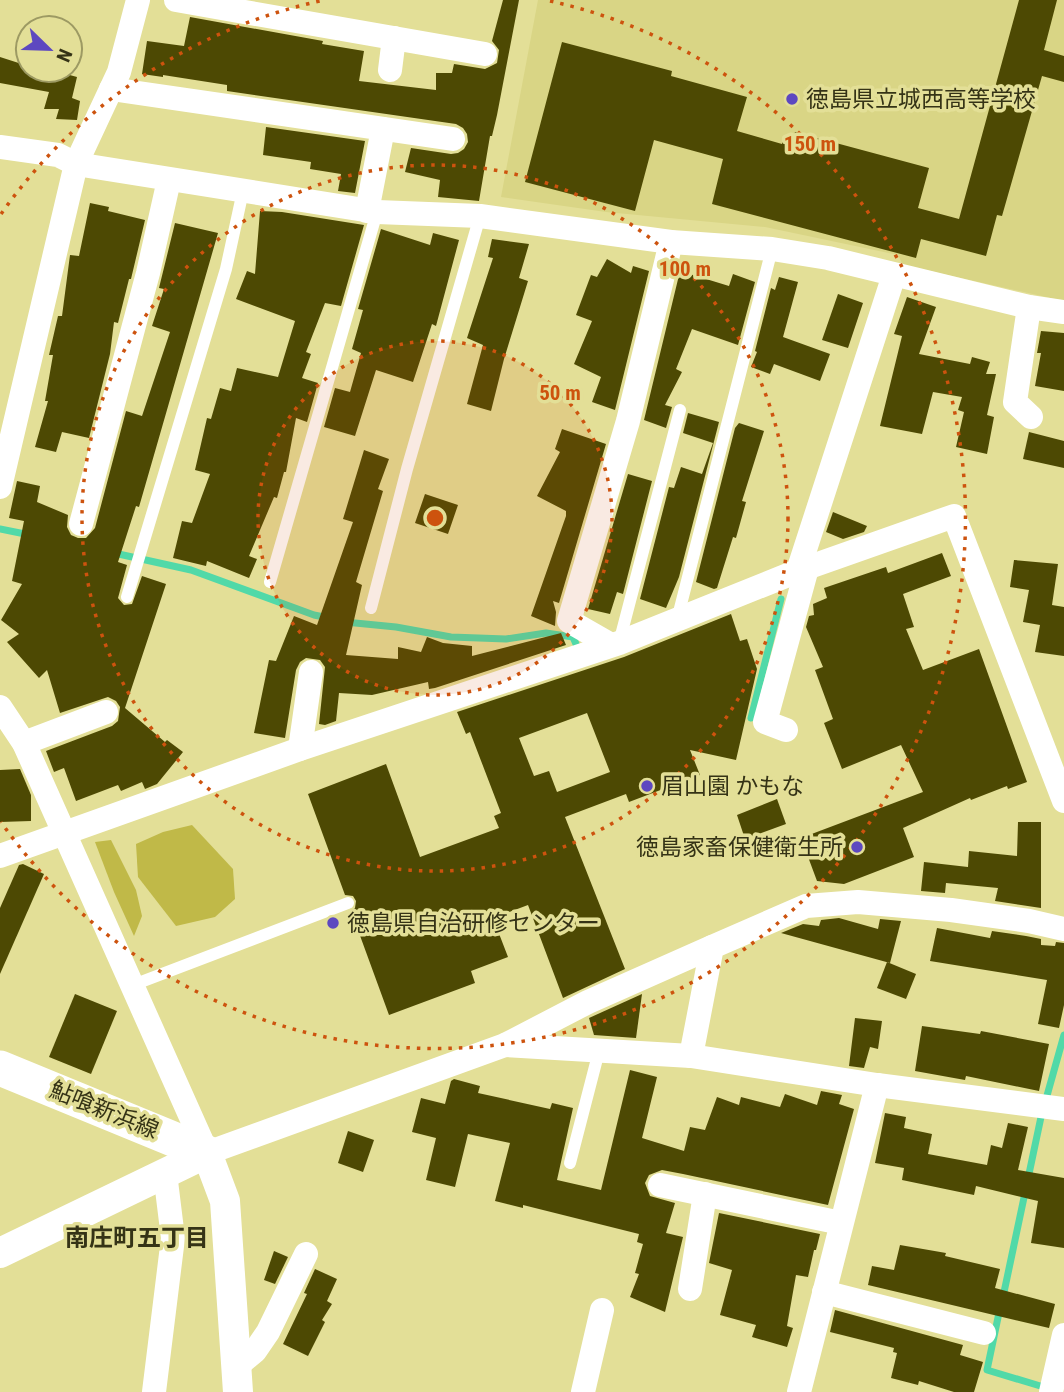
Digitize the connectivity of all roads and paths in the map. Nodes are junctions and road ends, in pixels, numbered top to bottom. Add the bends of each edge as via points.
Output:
1 (138, 0) edge
2 (176, 0) edge
3 (394, 38) junction
4 (485, 54) dead end
5 (390, 70) dead end
6 (111, 89) junction
7 (383, 129) junction
8 (453, 139) dead end
9 (0, 147) edge
10 (76, 164) junction
11 (169, 180) junction
12 (243, 191) junction
13 (372, 211) junction
14 (480, 216) junction
15 (671, 242) junction
16 (772, 249) junction
17 (894, 275) junction
18 (1029, 307) junction
19 (1064, 312) edge
20 (680, 411) dead end
21 (1031, 417) dead end
22 (0, 487) edge
23 (81, 524) dead end
24 (803, 570) junction
25 (270, 582) dead end
26 (127, 597) dead end
27 (371, 608) dead end
28 (677, 620) junction
29 (615, 644) junction
30 (311, 672) dead end
31 (0, 707) edge
32 (106, 712) dead end
33 (786, 730) dead end
34 (24, 743) junction
35 (300, 749) junction
36 (1064, 801) edge
37 (65, 833) junction
38 (0, 856) edge
39 (348, 904) dead end
40 (1064, 929) edge
41 (712, 947) junction
42 (133, 985) junction
43 (505, 1045) junction
44 (600, 1051) junction
45 (691, 1056) junction
46 (0, 1068) edge
47 (877, 1085) junction
48 (1050, 1107) edge
49 (207, 1153) junction
50 (570, 1163) dead end
51 (165, 1173) junction
52 (660, 1185) dead end
53 (705, 1194) junction
54 (841, 1223) junction
55 (0, 1253) edge
56 (306, 1254) dead end
57 (690, 1289) dead end
58 (824, 1292) junction
59 (602, 1310) dead end
60 (984, 1333) dead end
61 (1064, 1335) edge
62 (237, 1379) edge
63 (154, 1392) edge
64 (583, 1392) edge
65 (799, 1392) edge
66 (1051, 1392) edge

1 - 6 street
2 - 3 street
3 - 4 street via 443,56
3 - 5 street
6 - 7 street
6 - 10 street
7 - 8 street
7 - 13 street
9 - 10 street via 58,155
10 - 11 street
10 - 22 street
11 - 12 street
11 - 23 street
12 - 13 street
12 - 26 lane via 226,269
13 - 14 street
13 - 25 lane
14 - 15 street
14 - 27 lane
15 - 16 street
15 - 29 street via 628,421 569,621
16 - 17 street
16 - 28 lane
17 - 18 street
17 - 24 street
18 - 19 street
18 - 21 street via 1015,402
20 - 29 lane
24 - 28 street
24 - 33 street via 765,722
24 - 36 street via 954,516
28 - 29 street
29 - 35 street
30 - 35 street
31 - 34 street
32 - 34 street
34 - 37 street
35 - 37 street
37 - 38 street
37 - 42 street
39 - 42 lane
40 - 41 street via 951,910 858,902 806,906
41 - 43 street
41 - 45 street
42 - 49 street
43 - 44 street
43 - 49 street
44 - 45 street
44 - 50 lane
45 - 47 street
46 - 49 main road, 鮎喰新浜線
47 - 48 street
47 - 54 street
49 - 51 street
49 - 62 street via 225,1202
51 - 55 street
51 - 63 street via 173,1238
52 - 53 street
53 - 54 street
53 - 57 street
54 - 58 street
56 - 62 street via 268,1332
58 - 60 street
58 - 65 street
59 - 64 street
61 - 66 street

